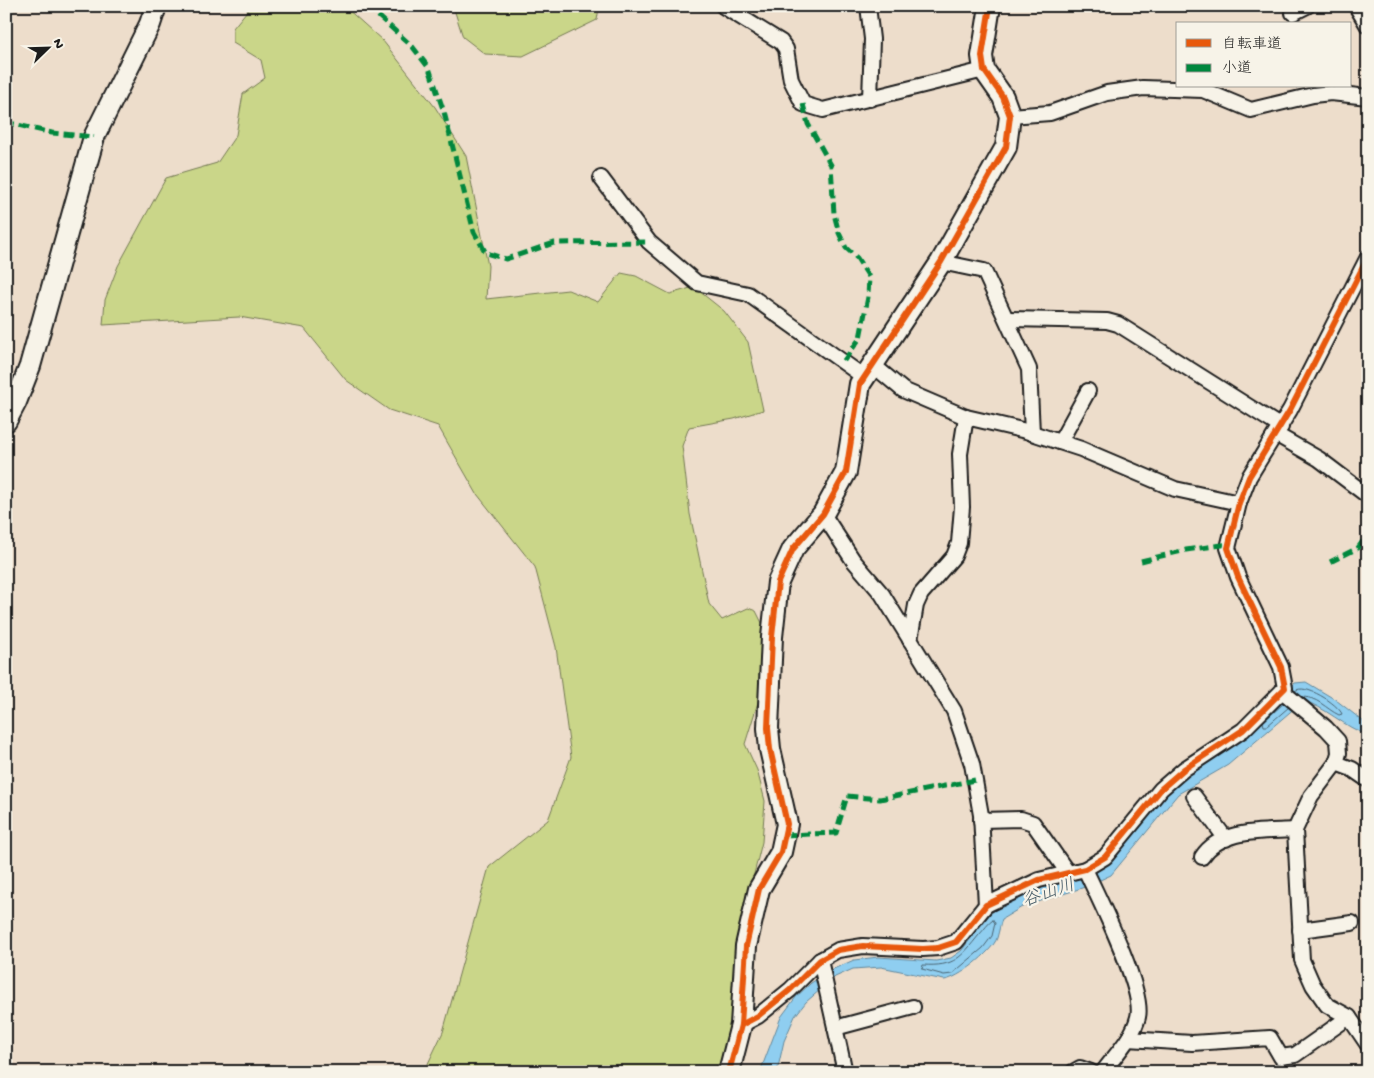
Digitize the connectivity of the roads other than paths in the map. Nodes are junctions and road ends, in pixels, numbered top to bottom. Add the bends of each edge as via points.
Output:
1 (156, 6) edge
2 (723, 6) edge
3 (868, 6) edge
4 (990, 6) edge
5 (1307, 6) edge
6 (1356, 6) edge
7 (1294, 13) dead end
8 (1368, 26) edge
9 (984, 70) junction
10 (1368, 97) edge
11 (870, 99) junction
12 (1010, 116) junction
13 (601, 178) dead end
14 (941, 262) junction
15 (1367, 262) edge
16 (1007, 319) junction
17 (869, 371) junction
18 (1088, 391) dead end
19 (966, 417) junction
20 (6, 421) edge
21 (1279, 431) junction
22 (1032, 433) junction
23 (1060, 442) junction
24 (1368, 496) edge
25 (1239, 503) junction
26 (823, 514) junction
27 (910, 640) junction
28 (1282, 691) junction
29 (1336, 763) junction
30 (1368, 780) edge
31 (1194, 796) dead end
32 (981, 820) junction
33 (1295, 830) junction
34 (1226, 839) junction
35 (1202, 857) dead end
36 (1085, 869) junction
37 (1068, 873) junction
38 (986, 905) junction
39 (1352, 923) dead end
40 (1300, 930) junction
41 (820, 960) junction
42 (913, 1007) dead end
43 (1349, 1017) junction
44 (741, 1025) junction
45 (835, 1028) junction
46 (1128, 1039) junction
47 (1367, 1042) edge
48 (729, 1072) edge
49 (845, 1072) edge
50 (1073, 1072) edge
51 (1091, 1072) edge
52 (1102, 1072) edge

1 - 20 street via 94,137 30,366
2 - 11 street via 781,42 786,49 791,80 802,104 823,110
3 - 11 street via 872,39
4 - 9 street via 982,56
5 - 7 street
6 - 8 street
9 - 11 street
9 - 12 street via 1003,97
10 - 12 street via 1332,93 1251,110 1204,90 1143,88 1107,93 1050,113
12 - 14 street via 1006,147
13 - 17 street via 649,242 697,283 748,294
14 - 16 street via 984,271
14 - 17 street
15 - 21 street
16 - 21 street via 1107,321 1118,324
16 - 22 street via 1029,369
17 - 19 street via 903,390
17 - 26 street via 860,384 846,472
18 - 23 street
19 - 22 street
19 - 27 street via 960,454 962,506 959,543 954,556 921,594
21 - 24 street
21 - 25 street via 1249,477
22 - 23 street
23 - 25 street via 1118,463 1174,489
25 - 28 street via 1228,548 1238,577 1282,667 1285,688
26 - 27 street via 852,560 882,594
26 - 44 street via 793,549 778,582 768,728 787,824 781,852 759,890 746,946
27 - 32 street via 954,711 972,764
28 - 29 street via 1338,741
28 - 36 street via 1243,730 1161,789 1105,857
29 - 30 street
29 - 33 street via 1311,796
31 - 34 street
32 - 37 street via 1022,819 1033,823
32 - 38 street
33 - 34 street via 1246,832
33 - 40 street
34 - 35 street via 1209,846
36 - 37 street
36 - 46 street via 1111,923 1138,999 1138,1017
37 - 38 street via 1038,880
38 - 41 street via 956,942 938,948 863,946 838,950
39 - 40 street
40 - 43 street via 1302,960 1313,985 1328,1005
41 - 44 street via 790,990 758,1016
41 - 45 street
42 - 45 street
43 - 46 street via 1295,1055 1281,1057 1270,1038 1192,1043
43 - 47 street
44 - 48 street
45 - 49 street
46 - 52 street
50 - 51 street via 1080,1068

